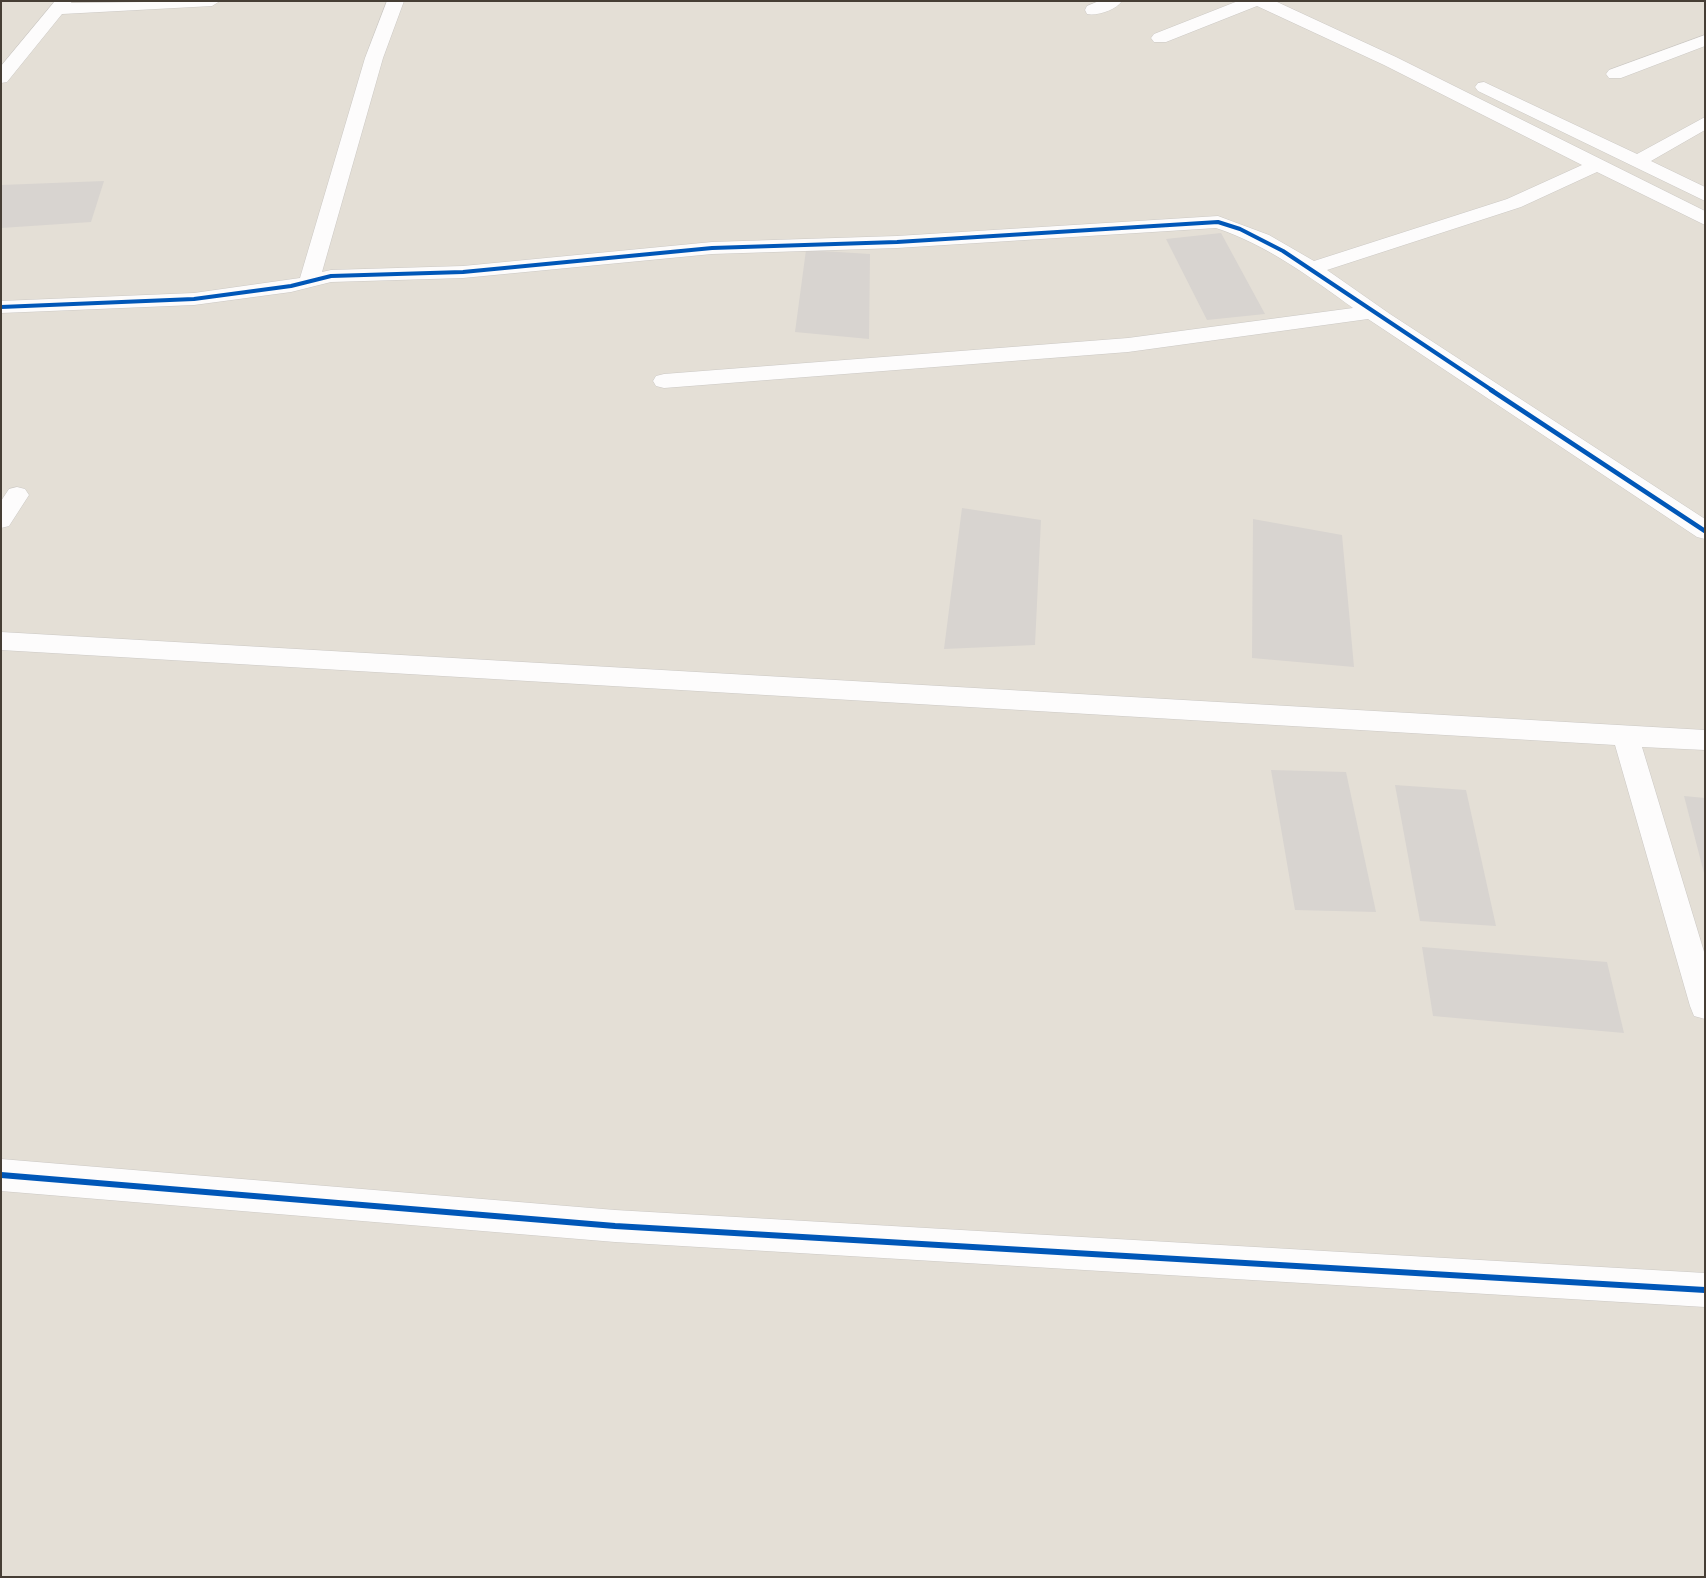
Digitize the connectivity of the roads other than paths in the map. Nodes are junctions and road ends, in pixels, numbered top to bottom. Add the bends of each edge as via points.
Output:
1 (212, 1) edge
2 (396, 1) edge
3 (1114, 1) edge
4 (1254, 1) edge
5 (1261, 1) edge
6 (1302, 1) edge
7 (61, 5) edge
8 (1093, 10) dead end
9 (1347, 22) dead end
10 (1160, 38) dead end
11 (1705, 40) edge
12 (1615, 74) dead end
13 (1, 78) edge
14 (1471, 81) dead end
15 (1705, 122) edge
16 (1637, 162) junction
17 (1598, 166) junction
18 (1705, 196) edge
19 (1705, 220) edge
20 (1311, 269) junction
21 (309, 281) junction
22 (1, 307) edge
23 (1371, 312) junction
24 (664, 382) dead end
25 (17, 496) dead end
26 (1, 520) edge
27 (1705, 531) edge
28 (5, 648) edge
29 (1625, 736) junction
30 (1705, 740) edge
31 (1705, 1006) edge
32 (1, 1175) edge
33 (1705, 1290) edge

1 - 7 street
2 - 21 street via 374,58
3 - 8 street
4 - 10 street
5 - 17 street via 1390,61
6 - 9 street
7 - 13 street
11 - 12 street
14 - 16 street
15 - 16 street
16 - 18 street
17 - 19 street
17 - 20 street via 1514,203
20 - 21 street via 1239,228 1218,222 897,242 712,248 463,272 331,276
20 - 23 street
21 - 22 street via 194,299
23 - 24 street via 1128,345
23 - 27 street
25 - 26 street
28 - 29 street
29 - 30 street
29 - 31 street
32 - 33 street via 615,1226

